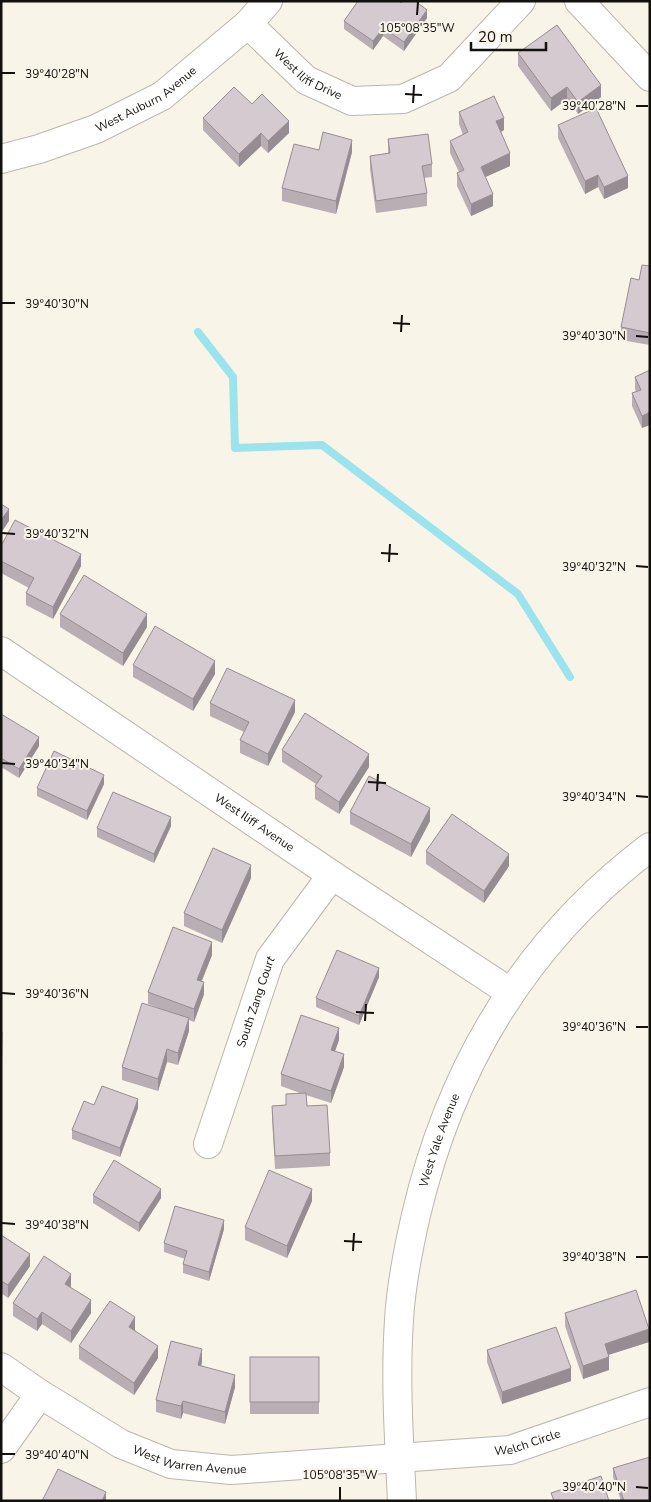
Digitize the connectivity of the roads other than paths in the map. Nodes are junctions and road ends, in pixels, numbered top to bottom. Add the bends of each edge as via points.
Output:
1 (268, 1) edge
2 (521, 1) edge
3 (579, 1) edge
4 (248, 24) junction
5 (650, 77) edge
6 (1, 159) edge
7 (1, 651) edge
8 (650, 847) edge
9 (332, 875) junction
10 (510, 992) junction
11 (208, 1144) dead end
12 (1, 1367) edge
13 (40, 1394) junction
14 (650, 1402) edge
15 (1, 1449) edge
16 (400, 1459) junction
17 (402, 1501) edge

1 - 4 street, West Auburn Avenue
2 - 4 street, West Iliff Drive via 449,78 403,99 352,101 306,80
3 - 5 street
4 - 6 street, West Auburn Avenue via 162,96 96,129
7 - 9 street, West Iliff Avenue
8 - 10 street, West Yale Avenue via 576,910
9 - 10 street, West Iliff Avenue
9 - 11 street, South Zang Court via 270,959
10 - 16 street, West Yale Avenue via 454,1097 433,1150 421,1196 402,1283 399,1318
12 - 13 street, West Warren Avenue
13 - 15 street
13 - 16 street, West Warren Avenue via 121,1444 171,1464 230,1470
14 - 16 street, Welch Circle via 510,1450
16 - 17 street, West Yale Avenue

